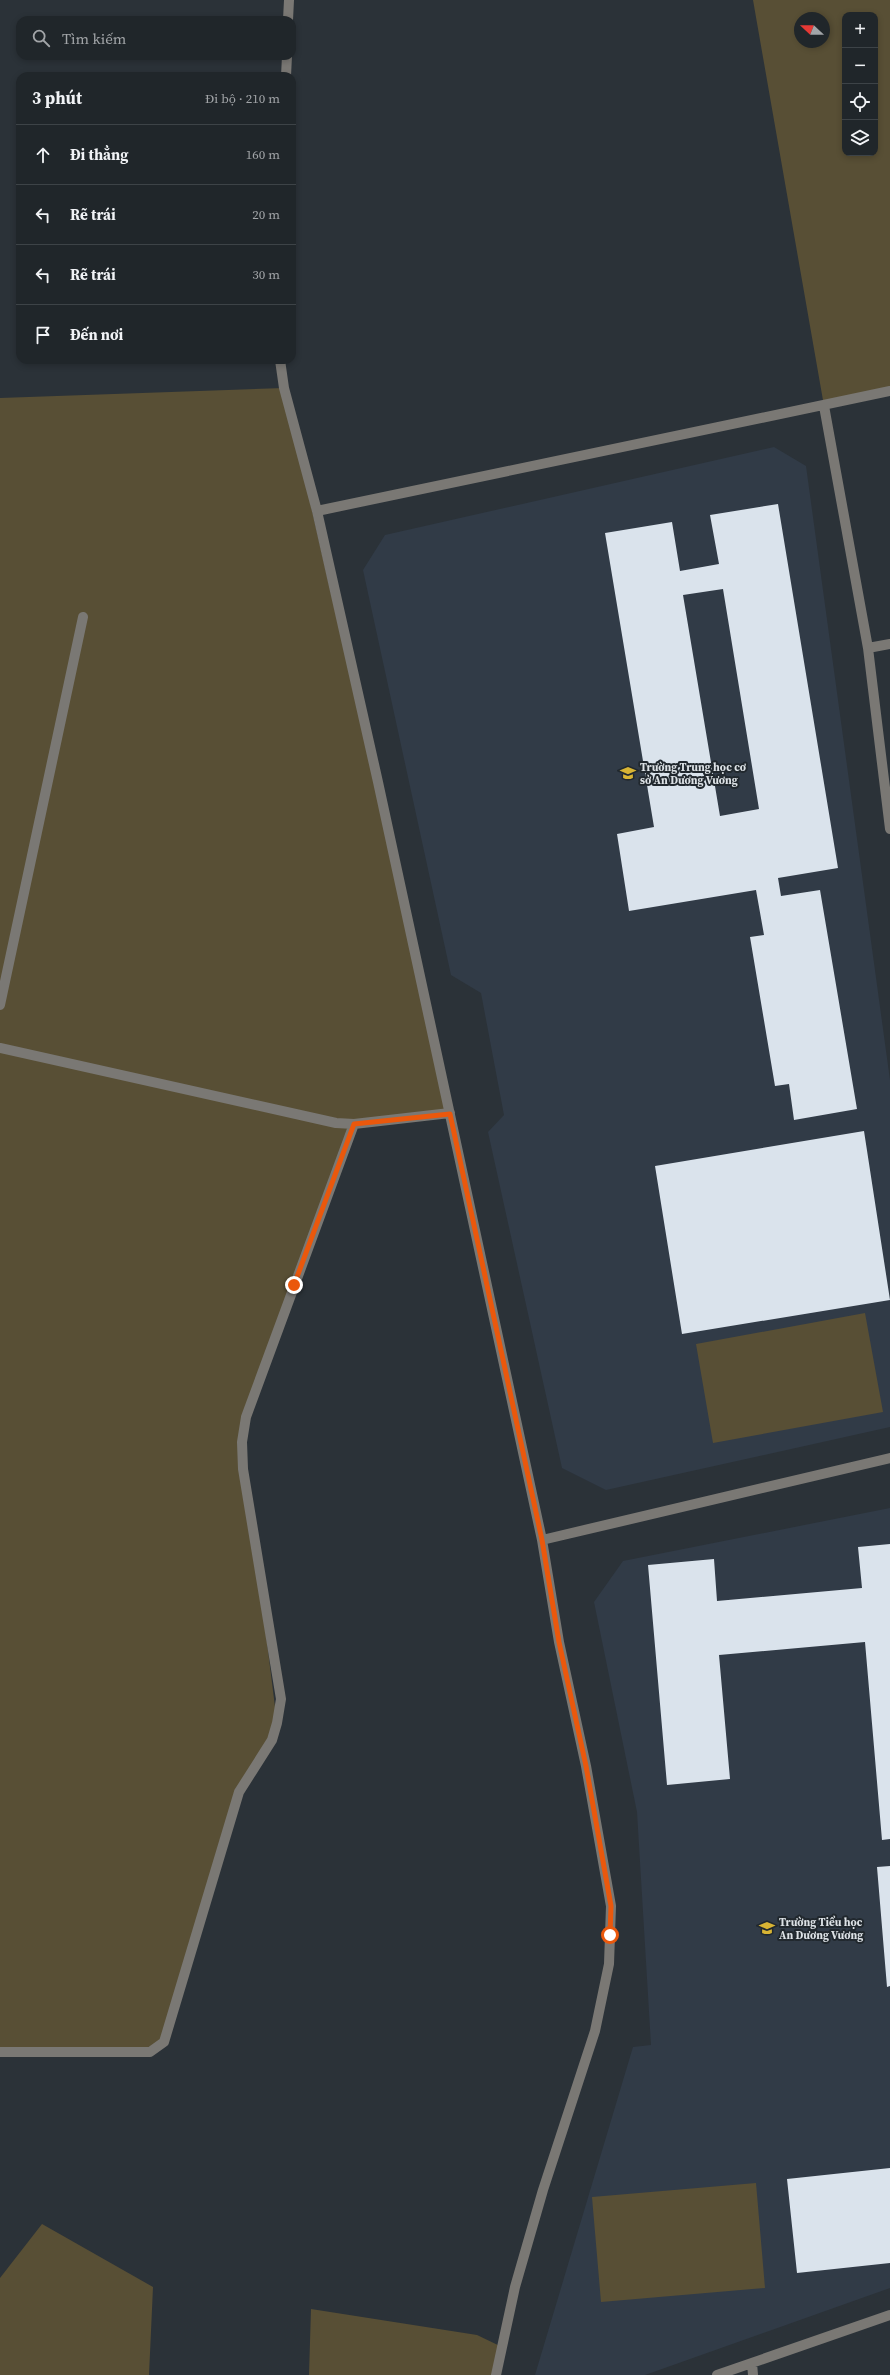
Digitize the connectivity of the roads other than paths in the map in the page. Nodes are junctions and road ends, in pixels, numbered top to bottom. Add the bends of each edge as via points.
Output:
1 (288, 0) edge
2 (288, 16) edge
3 (286, 60) edge
4 (286, 72) edge
5 (281, 364) edge
6 (890, 391) edge
7 (824, 406) junction
8 (317, 511) junction
9 (83, 617) dead end
10 (890, 644) edge
11 (868, 648) junction
12 (890, 829) edge
13 (0, 1005) edge
14 (0, 1048) edge
15 (450, 1114) junction
16 (354, 1124) junction
17 (890, 1458) edge
18 (542, 1540) junction
19 (0, 2052) edge
20 (890, 2315) edge
21 (752, 2363) junction
22 (496, 2375) edge
23 (717, 2375) edge
24 (753, 2375) edge

1 - 2 street
3 - 4 street
5 - 8 street via 284,388
6 - 7 street
7 - 8 street
7 - 11 street
8 - 15 street
9 - 13 street
10 - 11 street
11 - 12 street
14 - 16 street via 336,1123
15 - 16 street
15 - 18 street
16 - 19 street via 246,1417 242,1442 243,1469 281,1699 272,1740 239,1792 164,2042 150,2052
17 - 18 street
18 - 22 street via 559,1642 586,1766 611,1906 609,1964 595,2031 543,2190 515,2287
20 - 21 street
21 - 23 street
21 - 24 street

